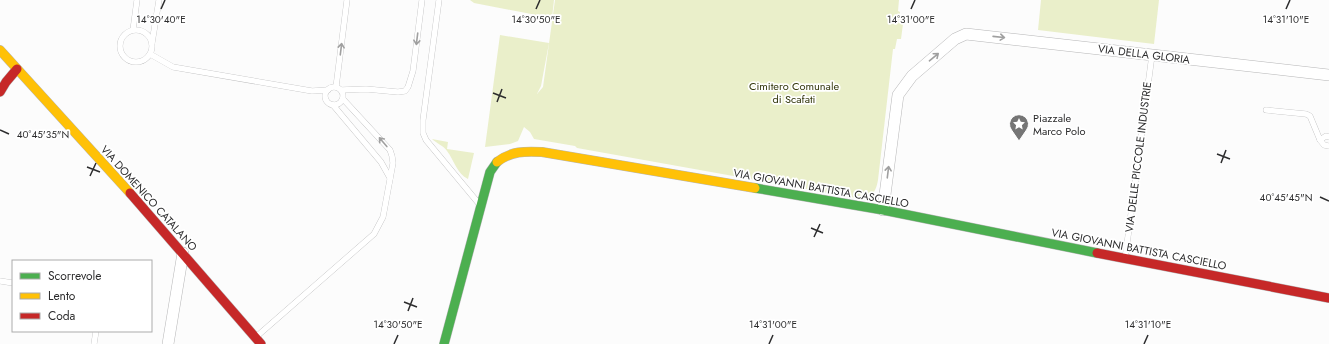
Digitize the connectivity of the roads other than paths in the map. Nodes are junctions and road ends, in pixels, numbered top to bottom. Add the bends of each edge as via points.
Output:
1 (137, 0) edge
2 (159, 0) edge
3 (347, 0) edge
4 (422, 0) edge
5 (439, 0) edge
6 (133, 30) junction
7 (152, 44) junction
8 (0, 50) edge
9 (150, 54) junction
10 (1152, 55) junction
11 (17, 69) junction
12 (1329, 75) edge
13 (338, 89) junction
14 (328, 90) junction
15 (312, 91) junction
16 (0, 92) edge
17 (343, 99) junction
18 (326, 100) junction
19 (333, 105) junction
20 (1266, 110) dead end
21 (1329, 137) edge
22 (1320, 140) junction
23 (1329, 146) edge
24 (390, 178) junction
25 (481, 206) junction
26 (883, 210) junction
27 (182, 252) junction
28 (1125, 259) junction
29 (0, 281) edge
30 (12, 283) edge
31 (1329, 298) edge
32 (96, 332) edge
33 (258, 340) edge
34 (94, 344) edge
35 (168, 344) edge
36 (444, 344) edge

1 - 6 lane
2 - 7 lane
13 -> 3 lane
4 -> 13 lane via 413,71 405,91
5 - 25 lane via 423,133
6 - 7 lane via 148,34
6 - 9 lane via 124,35 121,50 123,54 137,62
7 - 9 lane
8 - 11 street, VIA DOMENICO CATALANO
9 - 15 lane via 173,67
10 - 12 street, VIA DELLA GLORIA
26 -> 10 street, VIA DELLA GLORIA via 898,95 912,76 960,36 966,34
10 - 28 lane, VIA DELLE PICCOLE INDUSTRIE
11 - 16 street
11 - 27 street, VIA DOMENICO CATALANO
13 - 14 lane
13 - 17 lane
14 - 15 lane
14 - 18 lane
15 - 18 lane
17 - 19 lane
24 -> 17 lane via 390,150
18 - 19 lane
19 - 24 lane via 381,162
20 - 22 lane via 1310,116
21 - 22 lane
22 - 23 lane
24 - 33 lane via 383,217 374,234
25 - 26 street, VIA GIOVANNI BATTISTA CASCIELLO via 488,178 495,164 502,158 524,150 570,155
25 - 36 street, VIA GIOVANNI BATTISTA CASCIELLO
26 - 28 street, VIA GIOVANNI BATTISTA CASCIELLO
27 - 33 street, VIA DOMENICO CATALANO
27 - 35 street
28 - 31 street, VIA GIOVANNI BATTISTA CASCIELLO
29 - 30 lane
32 - 34 lane

